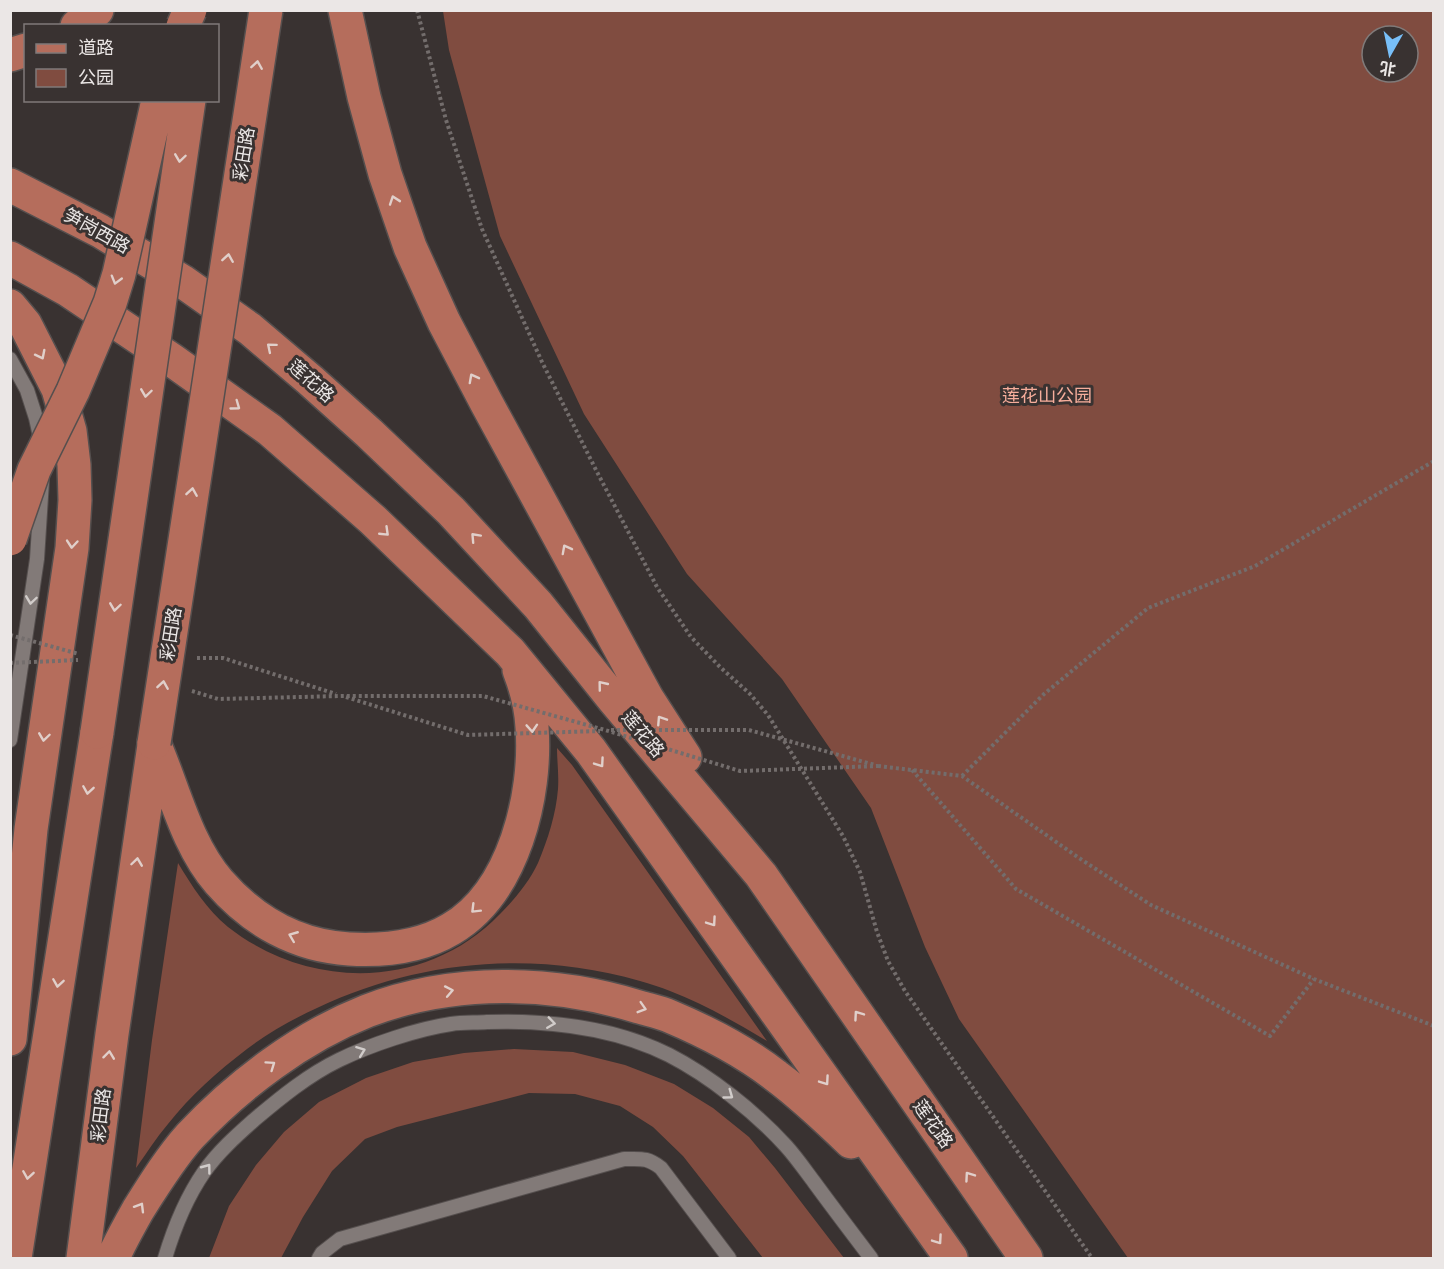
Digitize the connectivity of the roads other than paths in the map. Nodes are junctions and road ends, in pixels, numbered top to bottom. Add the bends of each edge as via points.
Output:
1 (98, 10) edge
2 (190, 10) edge
3 (266, 10) edge
4 (345, 10) edge
5 (79, 24) edge
6 (184, 24) edge
7 (158, 102) edge
8 (189, 102) edge
9 (10, 185) edge
10 (10, 258) edge
11 (182, 280) joint
12 (10, 306) edge
13 (10, 359) edge
14 (10, 538) edge
15 (510, 652) junction
16 (10, 740) edge
17 (154, 743) junction
18 (761, 875) junction
19 (10, 1039) edge
20 (900, 1186) junction
21 (15, 1258) edge
22 (82, 1258) edge
23 (113, 1258) edge
24 (165, 1258) edge
25 (319, 1258) edge
26 (729, 1258) edge
27 (871, 1258) edge
28 (951, 1258) edge
29 (1026, 1258) edge

1 - 5 main road
2 - 6 main road, bridge
17 -> 3 main road, 彩田路, bridge
18 -> 4 main road via 647,698 444,322 410,247 385,174
7 -> 14 main road, bridge via 110,303 34,470
8 -> 21 main road, bridge
9 - 11 main road, 笋岗西路 via 100,231
10 -> 15 main road via 68,290 270,430 373,520
18 -> 11 main road, 莲花路 via 538,605 451,511 302,373
12 -> 19 main road via 25,324 57,389 70,430 75,500 72,548 32,829
13 -> 16 lane via 27,390 36,418 42,489 37,559
15 -> 17 main road via 524,684 532,726 529,788 520,830 504,870 481,904 451,929 418,942 362,950 327,946 293,937 259,919 208,869 184,821
15 -> 20 main road via 591,751
22 -> 17 main road, 彩田路
29 -> 18 main road, 莲花路
23 -> 20 main road via 152,1186 188,1138 271,1064 318,1034 367,1011 459,989 514,986 569,991 668,1016 726,1043 776,1075
20 -> 28 main road
24 -> 27 lane via 176,1224 204,1172 225,1146 305,1080 339,1060 416,1032 452,1024 502,1022 542,1022 622,1036 668,1054 696,1071 746,1107 787,1147
25 - 26 lane via 340,1239 624,1159 652,1161 661,1168

